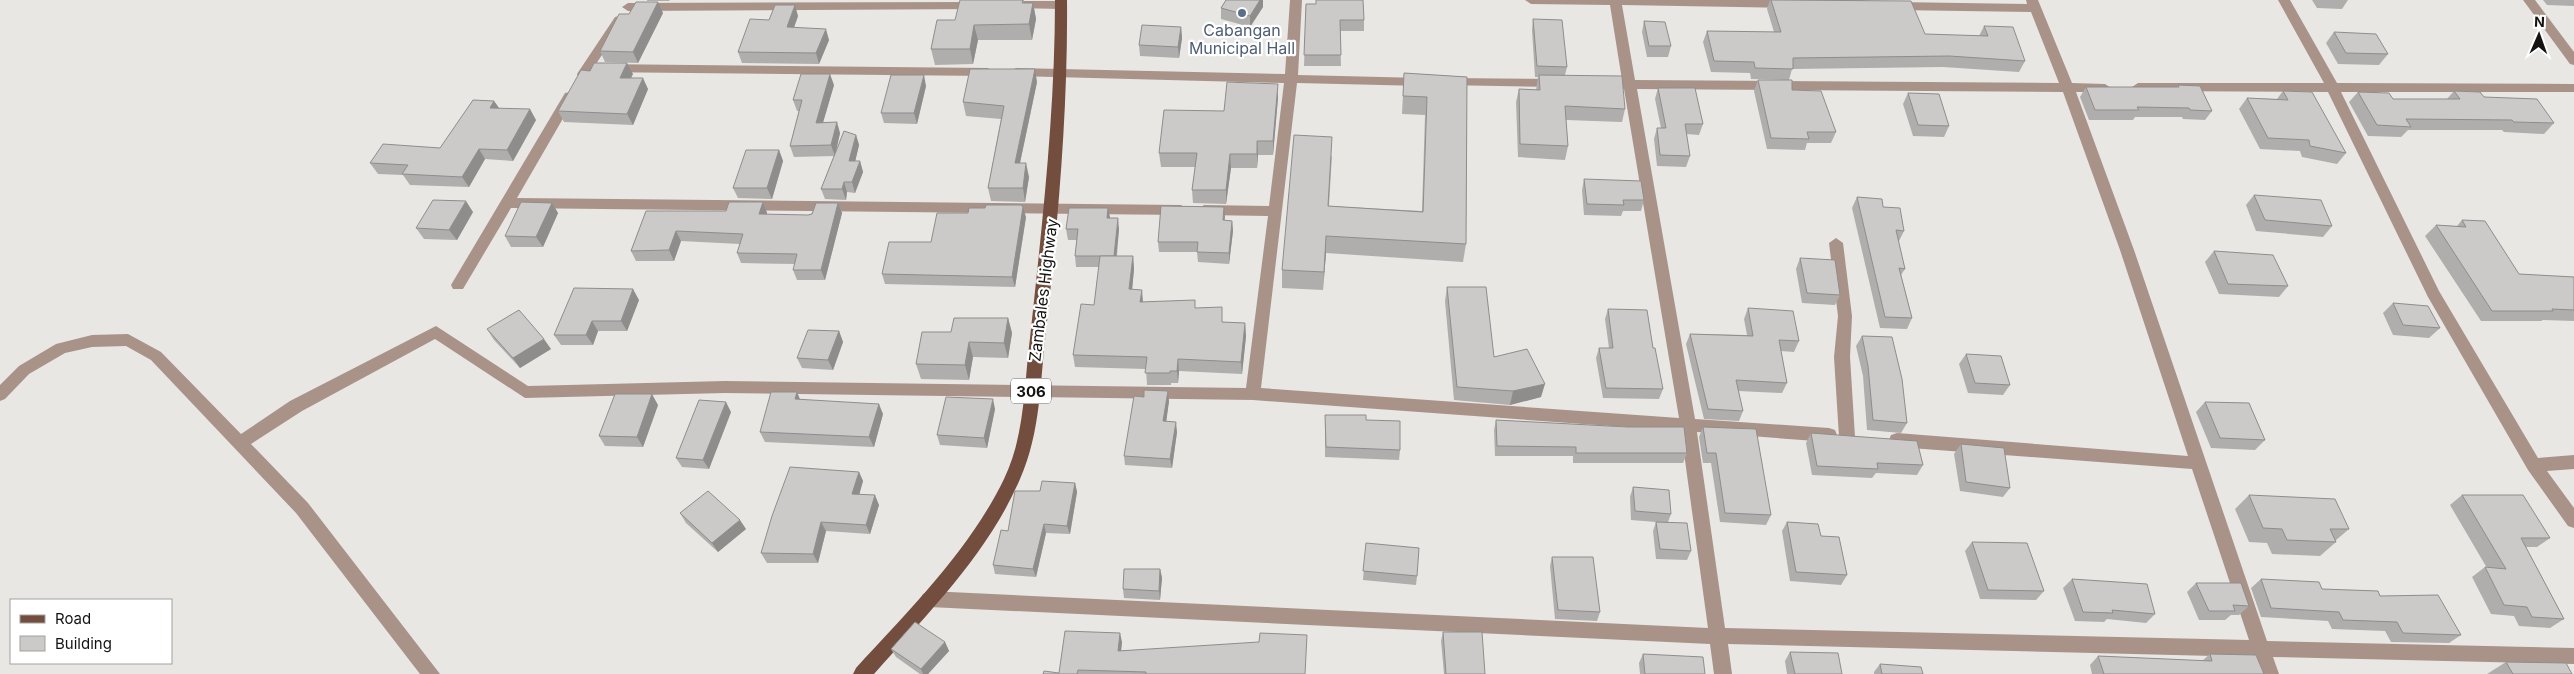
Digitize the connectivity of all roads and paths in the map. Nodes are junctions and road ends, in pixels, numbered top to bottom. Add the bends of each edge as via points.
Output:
1 (1296, 0) edge
2 (1531, 0) edge
3 (2284, 0) edge
4 (2529, 0) edge
5 (1615, 1) edge
6 (1061, 3) edge
7 (630, 4) edge
8 (2033, 4) edge
9 (1805, 5) edge
10 (1885, 6) edge
11 (2574, 61) edge
12 (586, 68) junction
13 (1059, 73) junction
14 (1291, 80) junction
15 (1571, 83) edge
16 (1591, 84) edge
17 (1631, 84) junction
18 (2332, 86) junction
19 (2069, 88) junction
20 (2574, 88) edge
21 (506, 203) junction
22 (1053, 207) junction
23 (1275, 211) junction
24 (1836, 244) dead end
25 (458, 285) dead end
26 (1031, 391) junction
27 (1253, 394) junction
28 (0, 395) edge
29 (1688, 425) junction
30 (1847, 437) junction
31 (1867, 438) edge
32 (1886, 440) edge
33 (240, 443) junction
34 (2574, 462) edge
35 (2197, 463) junction
36 (2534, 465) junction
37 (2574, 521) edge
38 (930, 599) junction
39 (1717, 636) junction
40 (2260, 647) junction
41 (2574, 656) edge
42 (431, 674) edge
43 (862, 674) edge
44 (1723, 674) edge
45 (2270, 674) edge

1 - 14 street
2 - 5 street
3 - 18 street
4 - 11 street
5 - 9 street
5 - 17 street
6 - 7 street via 997,6
6 - 13 main road, Zambales Highway / 306
7 - 12 street
8 - 10 street
8 - 19 street
12 - 13 street
12 - 21 street
13 - 14 street
13 - 22 main road, Zambales Highway / 306
14 - 15 street
14 - 23 street
16 - 17 street
17 - 19 street
17 - 29 street
18 - 19 street
18 - 20 street
18 - 36 street via 2433,293
19 - 35 street
21 - 22 street
21 - 25 street
22 - 23 street
22 - 26 main road, Zambales Highway / 306
23 - 27 street
24 - 30 street via 1845,316 1842,358
26 - 27 street
26 - 33 street via 725,387 525,392 436,332 296,406
26 - 38 main road, Zambales Highway / 306 via 1026,437 1012,479 982,534
27 - 29 street
28 - 33 street via 24,370 61,348 92,341 128,340 156,356
29 - 30 street
29 - 39 street
30 - 31 street
32 - 35 street
33 - 42 street via 302,508
34 - 36 street
35 - 40 street
36 - 37 street
38 - 39 street
38 - 43 main road, Zambales Highway / 306
39 - 40 street
39 - 44 street
40 - 41 street
40 - 45 street

